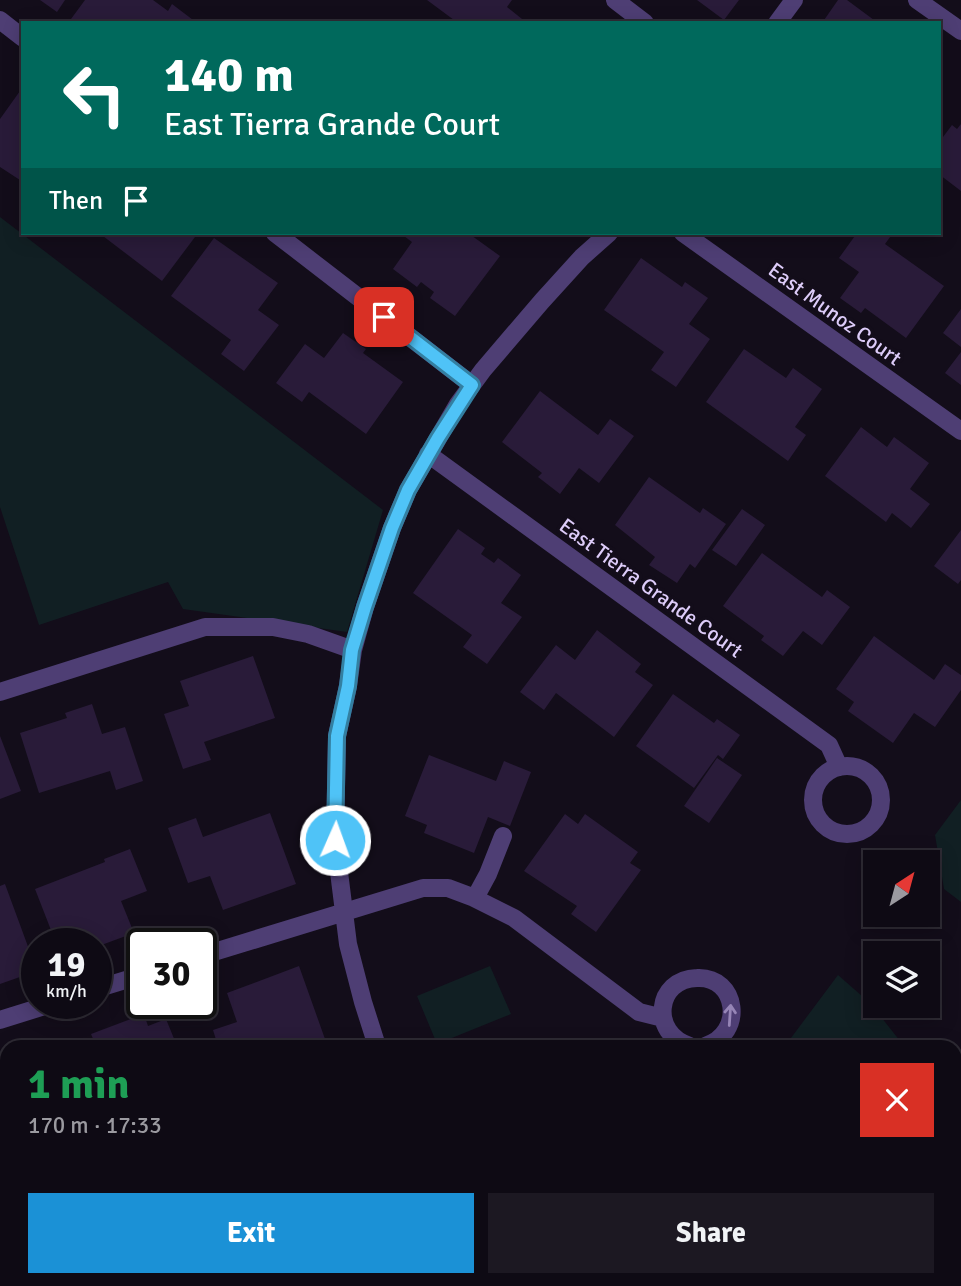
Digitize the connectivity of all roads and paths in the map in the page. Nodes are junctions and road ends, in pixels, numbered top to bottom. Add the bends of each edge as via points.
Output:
1 (615, 0) edge
2 (794, 0) edge
3 (917, 0) edge
4 (0, 20) edge
5 (642, 21) edge
6 (778, 21) edge
7 (961, 32) edge
8 (21, 36) edge
9 (278, 235) edge
10 (607, 235) edge
11 (686, 235) edge
12 (472, 385) junction
13 (961, 431) edge
14 (428, 454) junction
15 (352, 650) junction
16 (0, 692) edge
17 (839, 767) dead end
18 (503, 836) dead end
19 (475, 898) junction
20 (344, 912) junction
21 (217, 951) edge
22 (21, 1013) edge
23 (663, 1018) junction
24 (0, 1020) edge
25 (375, 1040) edge
26 (676, 1040) edge
27 (718, 1040) edge

1 - 5 street
2 - 6 street
3 - 7 street
4 - 8 street
9 - 12 street
10 - 12 street via 541,301
11 - 13 street, East Munoz Court
12 - 14 street
14 - 15 street via 392,528
14 - 17 street, East Tierra Grande Court via 828,745
15 - 16 street via 273,626 205,626
15 - 20 street via 337,736 335,840
18 - 19 street
19 - 20 street via 448,888 423,888
19 - 23 street via 514,918 639,1012
20 - 21 street
20 - 25 street via 348,944
22 - 24 street
23 - 26 street
27 -> 23 street via 729,1028 731,1004 710,979 683,980 671,989

